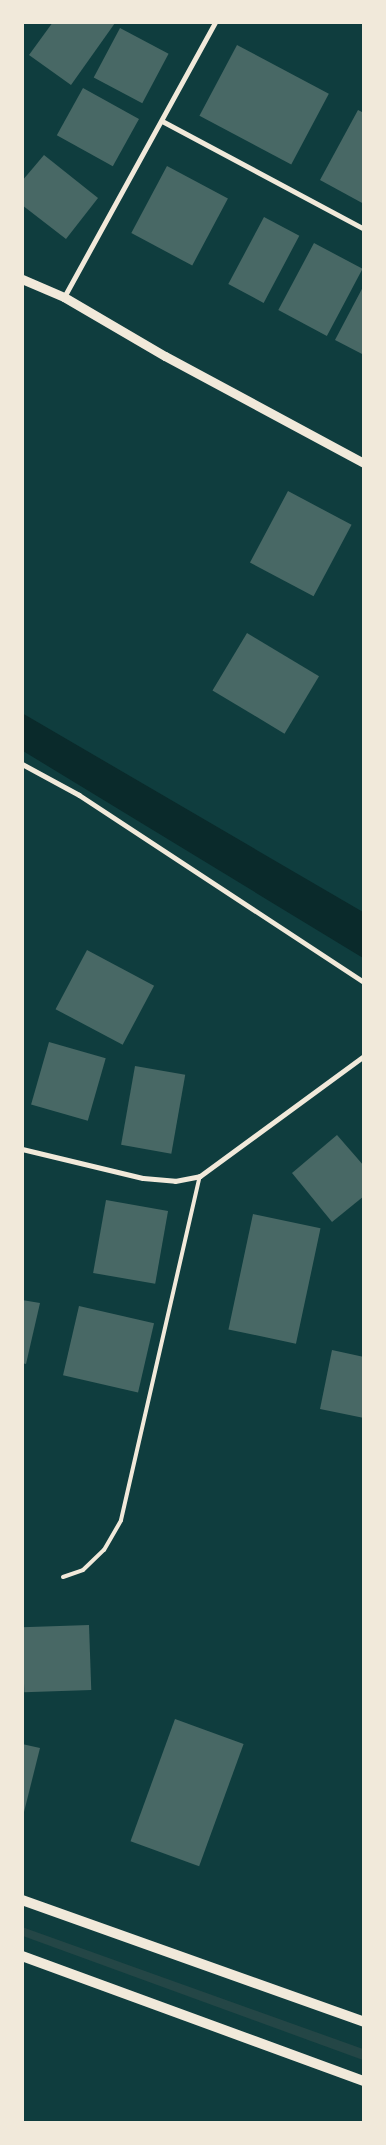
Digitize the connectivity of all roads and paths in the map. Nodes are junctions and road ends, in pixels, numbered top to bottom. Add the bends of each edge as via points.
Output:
1 (215, 22) edge
2 (162, 121) junction
3 (364, 229) edge
4 (22, 279) edge
5 (64, 296) junction
6 (364, 463) edge
7 (22, 764) edge
8 (364, 982) edge
9 (364, 1056) edge
10 (22, 1149) edge
11 (200, 1176) junction
12 (63, 1577) dead end
13 (22, 1900) edge
14 (22, 1956) edge
15 (364, 2022) edge
16 (364, 2081) edge

1 - 2 street
2 - 3 street
2 - 5 street
4 - 5 street
5 - 6 street via 165,356
7 - 8 street via 79,796
9 - 11 street
10 - 11 street via 143,1178 176,1181
11 - 12 lane via 121,1520 104,1550 83,1570
13 - 15 main road
14 - 16 main road

